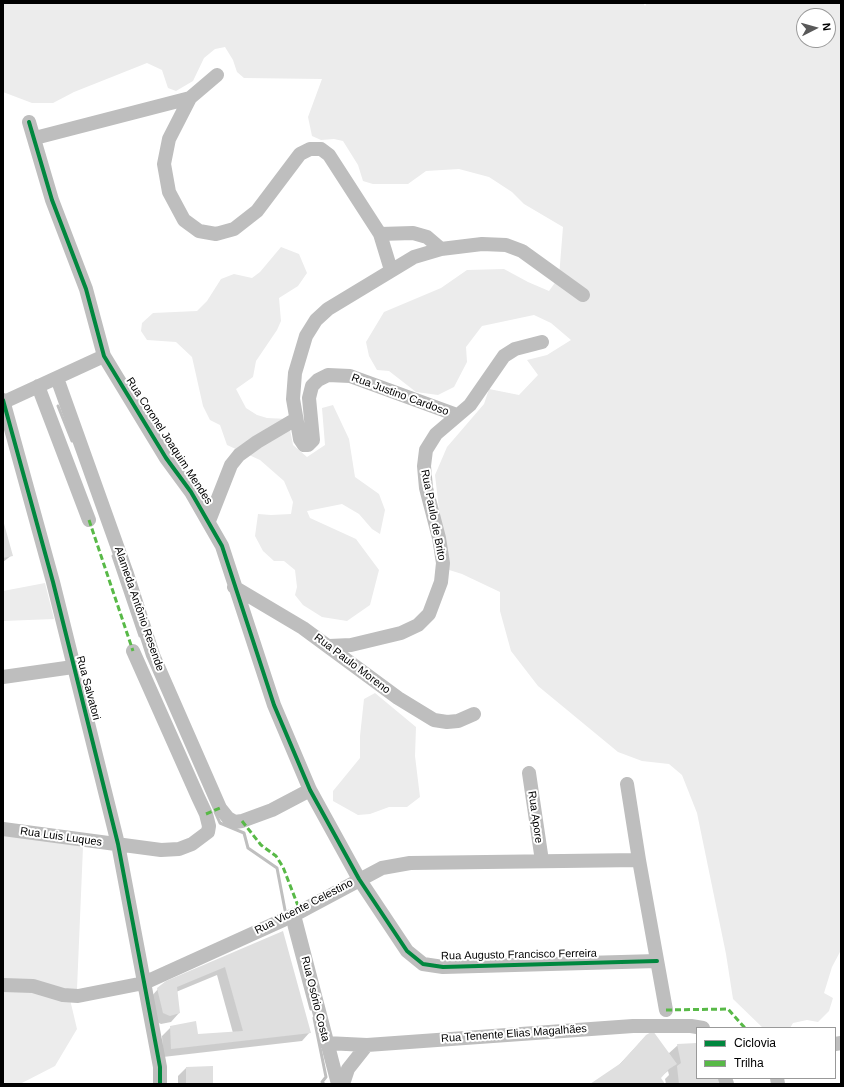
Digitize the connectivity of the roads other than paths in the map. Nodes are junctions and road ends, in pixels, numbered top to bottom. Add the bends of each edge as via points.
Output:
1 (217, 75) dead end
2 (190, 98) junction
3 (29, 122) dead end
4 (35, 138) junction
5 (380, 234) junction
6 (441, 249) junction
7 (391, 270) junction
8 (583, 295) dead end
9 (542, 342) dead end
10 (104, 356) junction
11 (57, 378) junction
12 (38, 386) junction
13 (3, 401) edge
14 (457, 415) junction
15 (296, 419) junction
16 (89, 520) dead end
17 (209, 521) junction
18 (234, 587) junction
19 (329, 646) junction
20 (133, 651) dead end
21 (73, 667) junction
22 (3, 677) edge
23 (474, 714) dead end
24 (529, 773) dead end
25 (627, 784) dead end
26 (310, 790) junction
27 (206, 814) joint
28 (3, 828) edge
29 (118, 844) junction
30 (639, 860) junction
31 (542, 861) junction
32 (359, 879) junction
33 (294, 915) junction
34 (657, 961) junction
35 (144, 983) junction
36 (3, 986) edge
37 (666, 1010) dead end
38 (697, 1027) edge
39 (326, 1043) junction
40 (367, 1045) junction
41 (160, 1084) edge
42 (338, 1084) edge
43 (343, 1084) edge

1 - 2 street
2 - 4 street
2 - 5 street via 169,139 164,164 169,192 184,220 199,231 216,234 234,229 257,211 300,154 310,149 321,149 329,155
3 - 4 street, Rua Coronel Joaquim Mendes
4 - 10 street, Rua Coronel Joaquim Mendes via 52,200 86,289
5 - 6 street via 413,233 427,237
5 - 7 street
6 - 7 street via 414,257
6 - 8 street via 482,244 506,245 522,251
7 - 15 street via 328,309 316,320 306,336 295,373 293,399
9 - 14 street, Rua Paulo de Brito via 504,356 470,405
10 - 11 street
10 - 17 street, Rua Coronel Joaquim Mendes via 166,458
11 - 12 street
11 - 26 street, Alameda Antônio Resende via 153,655 220,808 234,822 242,822
12 - 13 street
12 - 16 street
13 - 21 street, Rua Salvatori via 53,582
14 - 15 street, Rua Justino Cardoso via 350,376 328,375 312,386 309,398 313,440 308,445 304,445 300,439
14 - 19 street, Rua Paulo de Brito via 436,434 426,450 426,488 443,563 441,582 429,614 418,625 401,633 351,645
15 - 17 street via 239,455 231,465
17 - 18 street, Rua Coronel Joaquim Mendes via 222,546
18 - 19 street, Rua Paulo Moreno via 262,602
18 - 26 street, Rua Augusto Francisco Ferreira via 274,705
19 - 23 street, Rua Paulo Moreno via 398,698 434,720 458,721
20 - 27 street, Alameda Antônio Resende
21 - 22 street
21 - 29 street, Rua Salvatori
24 - 31 street, Rua Apore
25 - 30 street
26 - 32 street, Rua Augusto Francisco Ferreira
27 - 29 street, Rua Luis Luques via 208,832 192,844 179,849 161,850
28 - 29 street, Rua Luis Luques via 58,838
29 - 35 street, Rua Salvatori
30 - 31 street, Rua Vicente Celestino
30 - 34 street
31 - 32 street, Rua Vicente Celestino via 410,863 382,868
32 - 33 street, Rua Vicente Celestino
32 - 34 street, Rua Augusto Francisco Ferreira via 407,952 423,964 443,968
33 - 35 street, Rua Vicente Celestino
33 - 39 street, Rua Osório Costa
34 - 37 street
35 - 36 street, Rua Vicente Celestino via 78,996 64,995 33,986
35 - 41 street, Rua Salvatori via 160,1067
38 - 40 street, Rua Tenente Elias Magalhães via 633,1026
39 - 40 street, Rua Tenente Elias Magalhães
39 - 42 street, Rua Osório Costa
40 - 43 street via 348,1069

